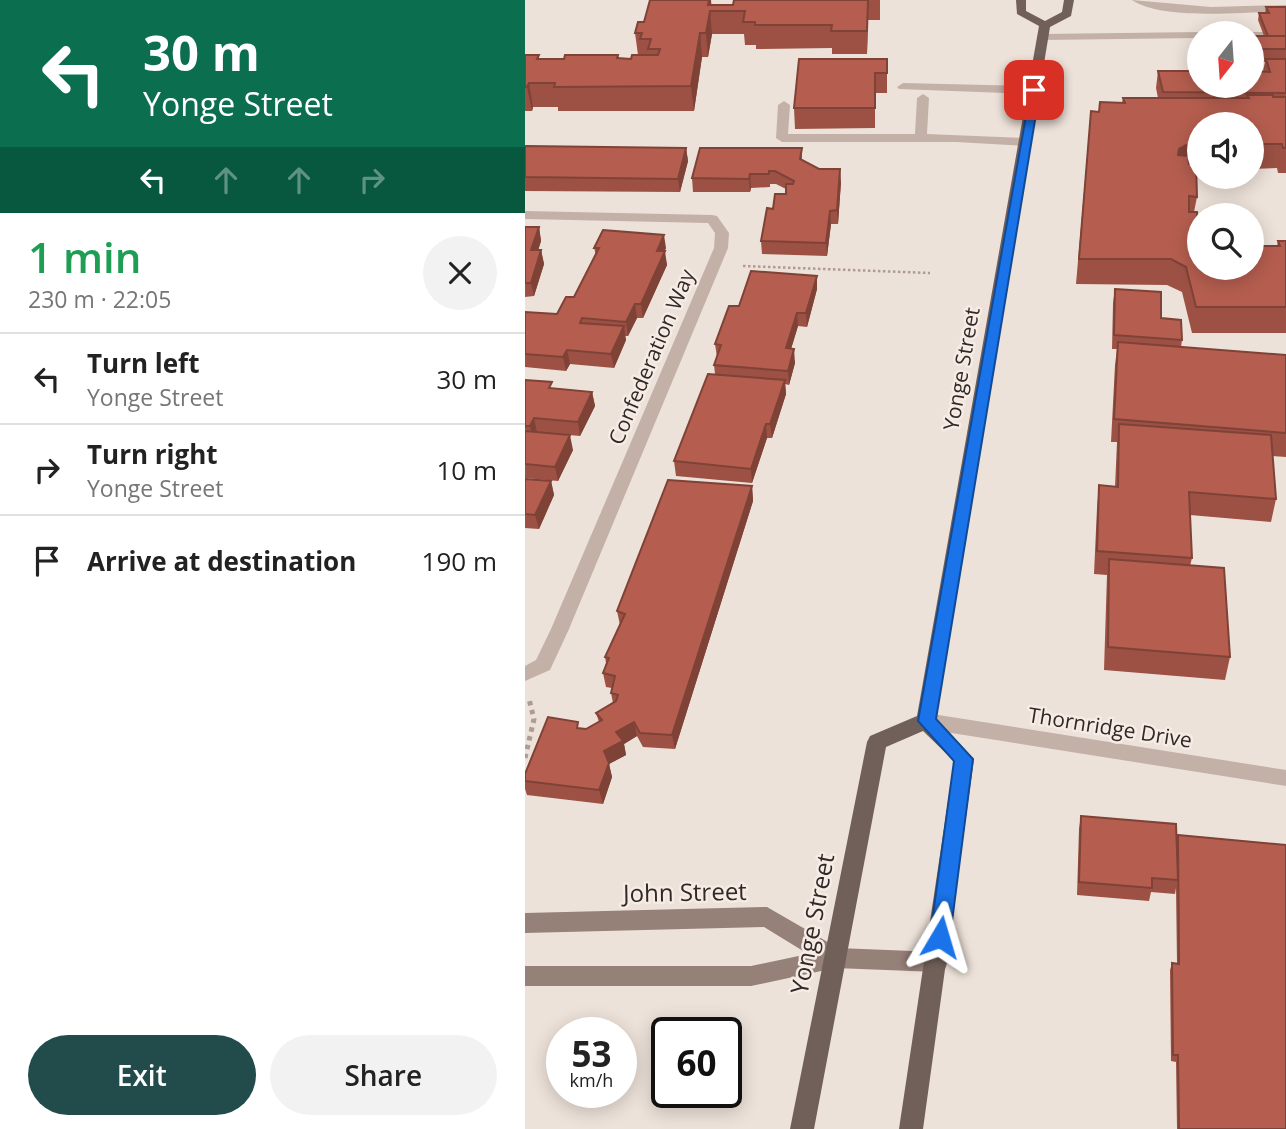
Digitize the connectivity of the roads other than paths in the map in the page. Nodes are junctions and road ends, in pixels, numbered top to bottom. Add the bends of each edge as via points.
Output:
1 (1021, 0) edge
2 (1069, 0) edge
3 (1137, 0) edge
4 (1286, 8) edge
5 (1185, 9) junction
6 (1190, 21) edge
7 (1044, 31) junction
8 (1187, 35) edge
9 (903, 87) dead end
10 (1034, 90) junction
11 (922, 98) dead end
12 (785, 106) dead end
13 (921, 138) junction
14 (1025, 142) junction
15 (525, 215) edge
16 (525, 674) edge
17 (926, 721) junction
18 (1286, 778) edge
19 (525, 923) edge
20 (835, 958) junction
21 (937, 961) junction
22 (525, 976) edge
23 (802, 1129) edge
24 (911, 1129) edge

1 - 7 main road via 1021,12
2 - 7 main road via 1066,14
3 - 5 street
4 - 5 street
5 - 6 street
7 - 8 street
7 - 10 main road, Yonge Street
9 - 10 street
10 - 14 main road, Yonge Street
11 - 13 street
12 - 13 street via 782,138
13 - 14 street
14 - 17 main road, Yonge Street
15 - 16 street, Confederation Way via 712,219 722,233 721,248 560,629 543,665
17 - 18 street, Thornridge Drive
17 - 20 main road, Yonge Street via 877,742
17 - 21 main road via 964,759
19 - 20 main road, John Street via 767,917
20 - 21 main road, John Street
20 - 22 main road, John Street via 751,976
20 - 23 main road, Yonge Street
21 - 24 main road

